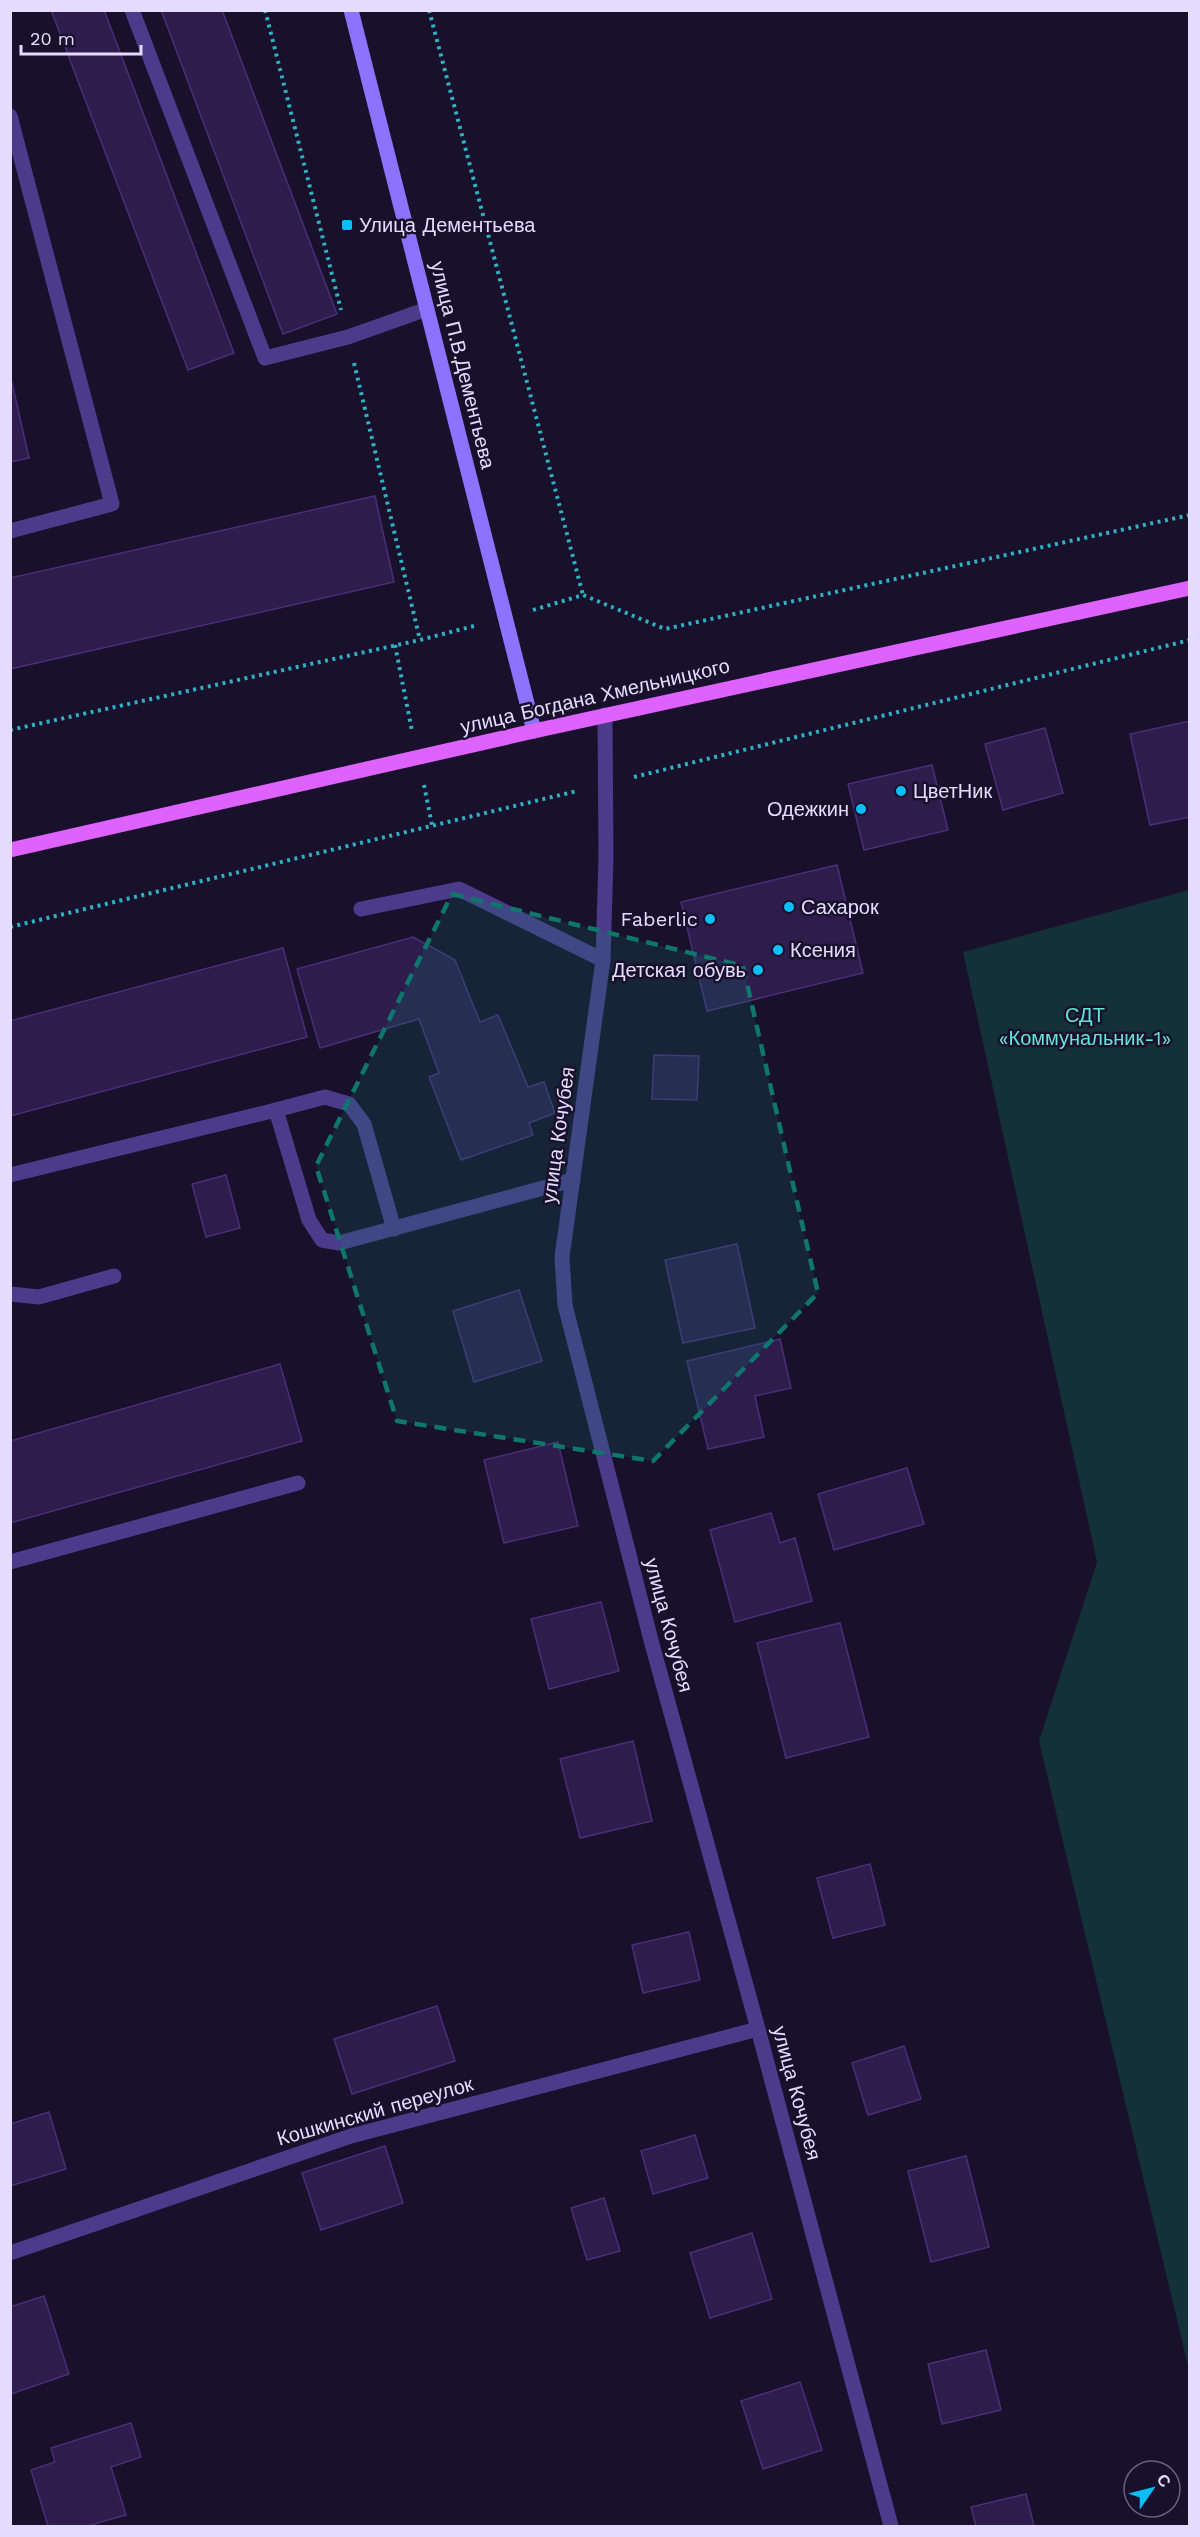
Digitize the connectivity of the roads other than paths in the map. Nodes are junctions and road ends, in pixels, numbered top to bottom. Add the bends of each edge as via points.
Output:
1 (132, 10) edge
2 (351, 10) edge
3 (10, 116) edge
4 (427, 309) junction
5 (10, 531) edge
6 (1190, 588) edge
7 (605, 715) junction
8 (534, 730) junction
9 (10, 850) edge
10 (361, 909) dead end
11 (603, 960) junction
12 (276, 1110) junction
13 (10, 1175) edge
14 (573, 1180) junction
15 (394, 1229) junction
16 (114, 1276) dead end
17 (10, 1294) edge
18 (298, 1483) dead end
19 (10, 1562) edge
20 (758, 2029) junction
21 (10, 2253) edge
22 (891, 2526) edge

1 - 4 street via 265,358 348,337
2 - 4 street, улица П.В.Дементьева
3 - 5 street via 112,504
4 - 8 street, улица П.В.Дементьева
6 - 7 main road, улица Богдана Хмельницкого
7 - 8 main road, улица Богдана Хмельницкого
7 - 11 street, улица Кочубея
8 - 9 main road, улица Богдана Хмельницкого
10 - 11 street via 459,889
11 - 14 street, улица Кочубея
12 - 13 street
12 - 15 street via 325,1098 349,1104 364,1124
12 - 15 street via 309,1220 322,1240 339,1243
14 - 15 street
14 - 20 street, улица Кочубея via 562,1257 565,1305 655,1656
16 - 17 street via 39,1298
18 - 19 street
20 - 21 street, Кошкинский переулок via 351,2136
20 - 22 street, улица Кочубея

